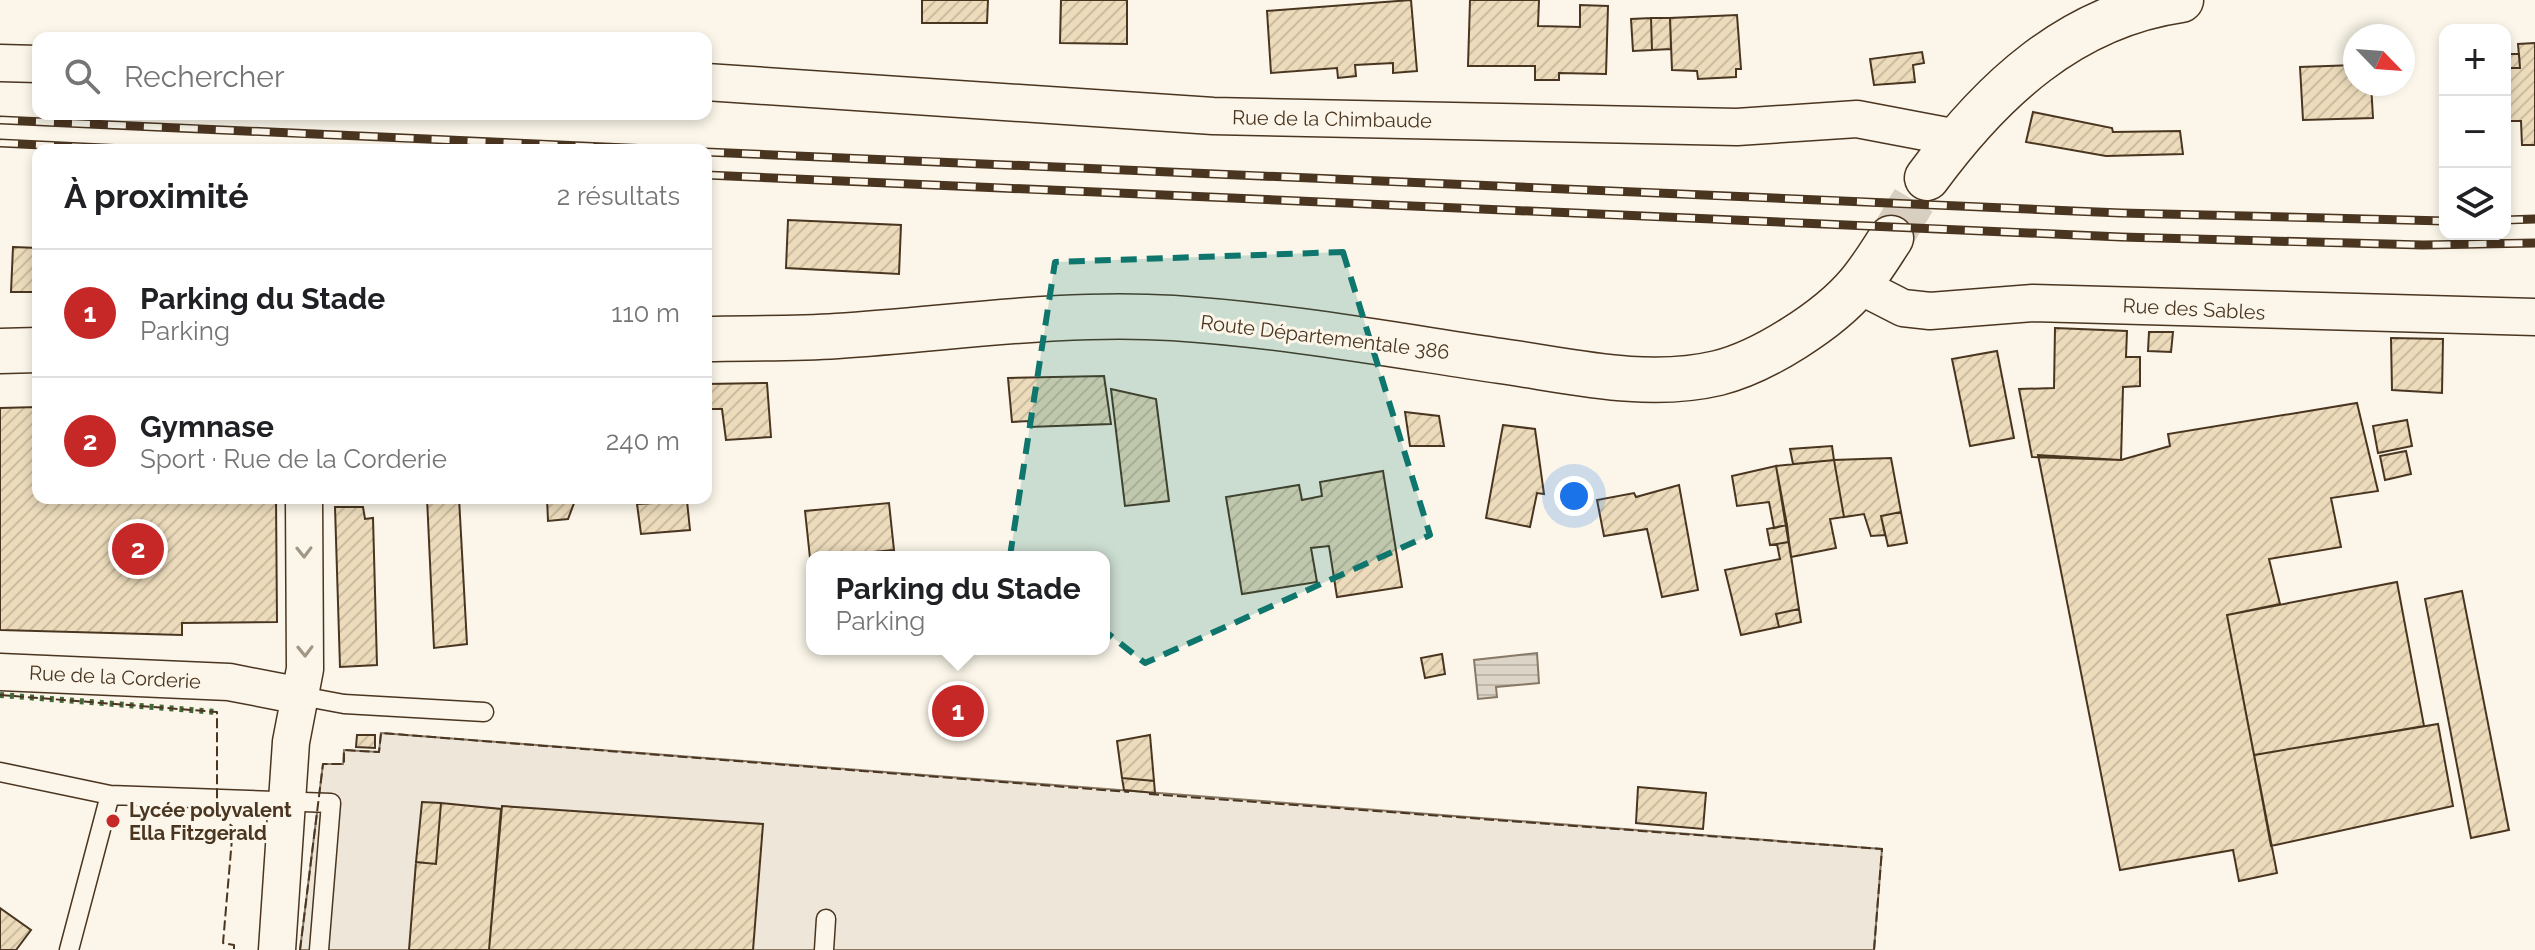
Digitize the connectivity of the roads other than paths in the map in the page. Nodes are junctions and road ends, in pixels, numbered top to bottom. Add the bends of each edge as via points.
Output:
1 (2181, 0) edge
2 (0, 63) edge
3 (32, 64) edge
4 (712, 82) edge
5 (1957, 138) junction
6 (1927, 178) tunnel mouth
7 (1891, 238) tunnel mouth
8 (1858, 285) junction
9 (2535, 317) edge
10 (712, 339) edge
11 (32, 350) edge
12 (0, 351) edge
13 (304, 504) edge
14 (0, 672) edge
15 (301, 696) junction
16 (484, 712) dead end
17 (0, 772) edge
18 (110, 795) junction
19 (287, 801) junction
20 (826, 919) dead end
21 (69, 950) edge
22 (277, 950) edge
23 (319, 950) edge
24 (824, 950) edge

1 - 5 main road via 2123,13 2056,46 1987,103
2 - 3 street
4 - 5 street, Rue de la Chimbaude via 1213,116 1737,127 1857,119
5 - 6 main road
7 - 8 main road, Route Départementale 386
8 - 9 street, Rue des Sables via 1903,308 1930,311 2033,303
8 - 10 main road, Route Départementale 386 via 1804,331 1733,368 1688,378 1609,377 1175,318 1066,316 835,336
11 - 12 main road
13 -> 15 street
14 - 15 street, Rue de la Corderie via 229,682
15 - 16 lane via 344,704
15 - 19 street
17 - 18 lane
18 - 19 lane
18 - 21 lane
19 - 22 street
19 - 23 lane via 331,803
20 - 24 lane

